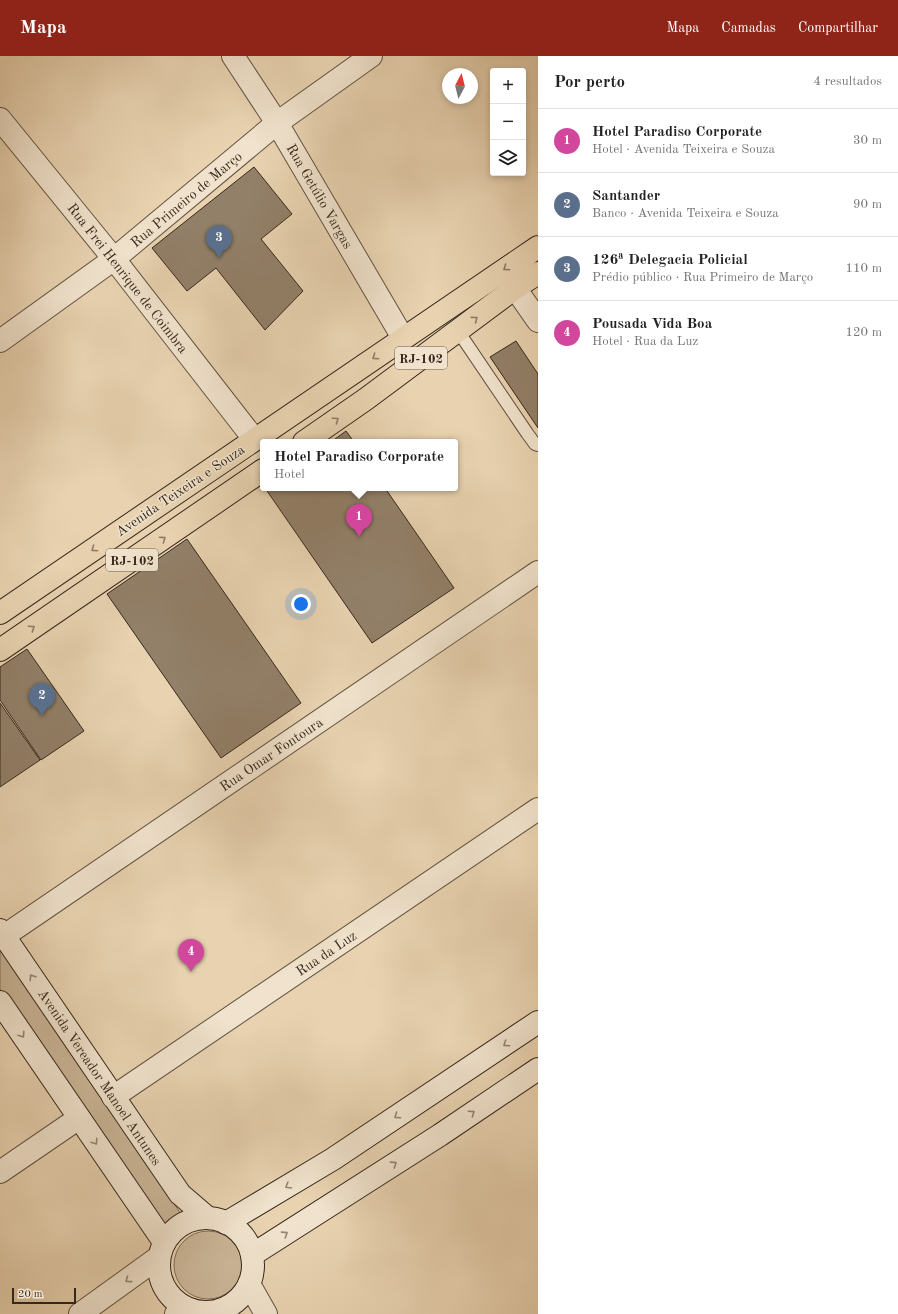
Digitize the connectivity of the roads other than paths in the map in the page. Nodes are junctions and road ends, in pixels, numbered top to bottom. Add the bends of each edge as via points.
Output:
1 (233, 56) edge
2 (371, 56) edge
3 (0, 119) edge
4 (277, 123) junction
5 (538, 247) edge
6 (114, 259) junction
7 (538, 273) edge
8 (515, 288) junction
9 (538, 321) edge
10 (458, 331) junction
11 (403, 338) junction
12 (0, 341) edge
13 (254, 439) junction
14 (308, 439) edge
15 (538, 445) edge
16 (260, 472) edge
17 (538, 572) edge
18 (0, 613) edge
19 (0, 650) edge
20 (538, 809) edge
21 (2, 933) edge
22 (0, 1002) edge
23 (538, 1022) edge
24 (538, 1069) edge
25 (114, 1097) junction
26 (79, 1118) junction
27 (0, 1172) edge
28 (217, 1221) junction
29 (162, 1250) junction
30 (252, 1255) junction
31 (249, 1284) junction
32 (194, 1312) edge
33 (80, 1314) edge
34 (266, 1314) edge

1 - 4 street, Rua Getúlio Vargas
2 - 4 street, Rua Primeiro de Março
3 - 6 street, Rua Frei Henrique de Coimbra
4 - 6 street, Rua Primeiro de Março
4 - 11 street, Rua Getúlio Vargas
5 -> 11 main road, Avenida Teixeira e Souza / RJ-102
6 - 12 street, Rua Primeiro de Março
6 - 13 street, Rua Frei Henrique de Coimbra
7 - 8 main road, RJ-102
8 - 9 street
10 -> 8 main road, RJ-102
14 -> 10 main road, RJ-102
10 - 15 lane via 527,433
11 -> 13 main road, Avenida Teixeira e Souza / RJ-102
13 -> 18 main road, Avenida Teixeira e Souza / RJ-102
19 -> 16 main road, RJ-102
17 - 21 street, Rua Omar Fontoura
20 - 25 street, Rua da Luz
25 -> 21 street, Avenida Vereador Manoel Antunes
22 -> 26 street
23 -> 28 street via 333,1159
30 -> 24 street
25 - 28 street, Avenida Vereador Manoel Antunes via 180,1194
26 - 27 street
26 -> 29 street
28 - 29 street via 190,1221 180,1226 175,1229
28 - 30 street via 235,1228 243,1236
29 - 32 street via 159,1272 164,1287 173,1299
29 -> 33 street
30 - 31 street
31 - 32 street via 232,1304 220,1310
31 - 34 street

